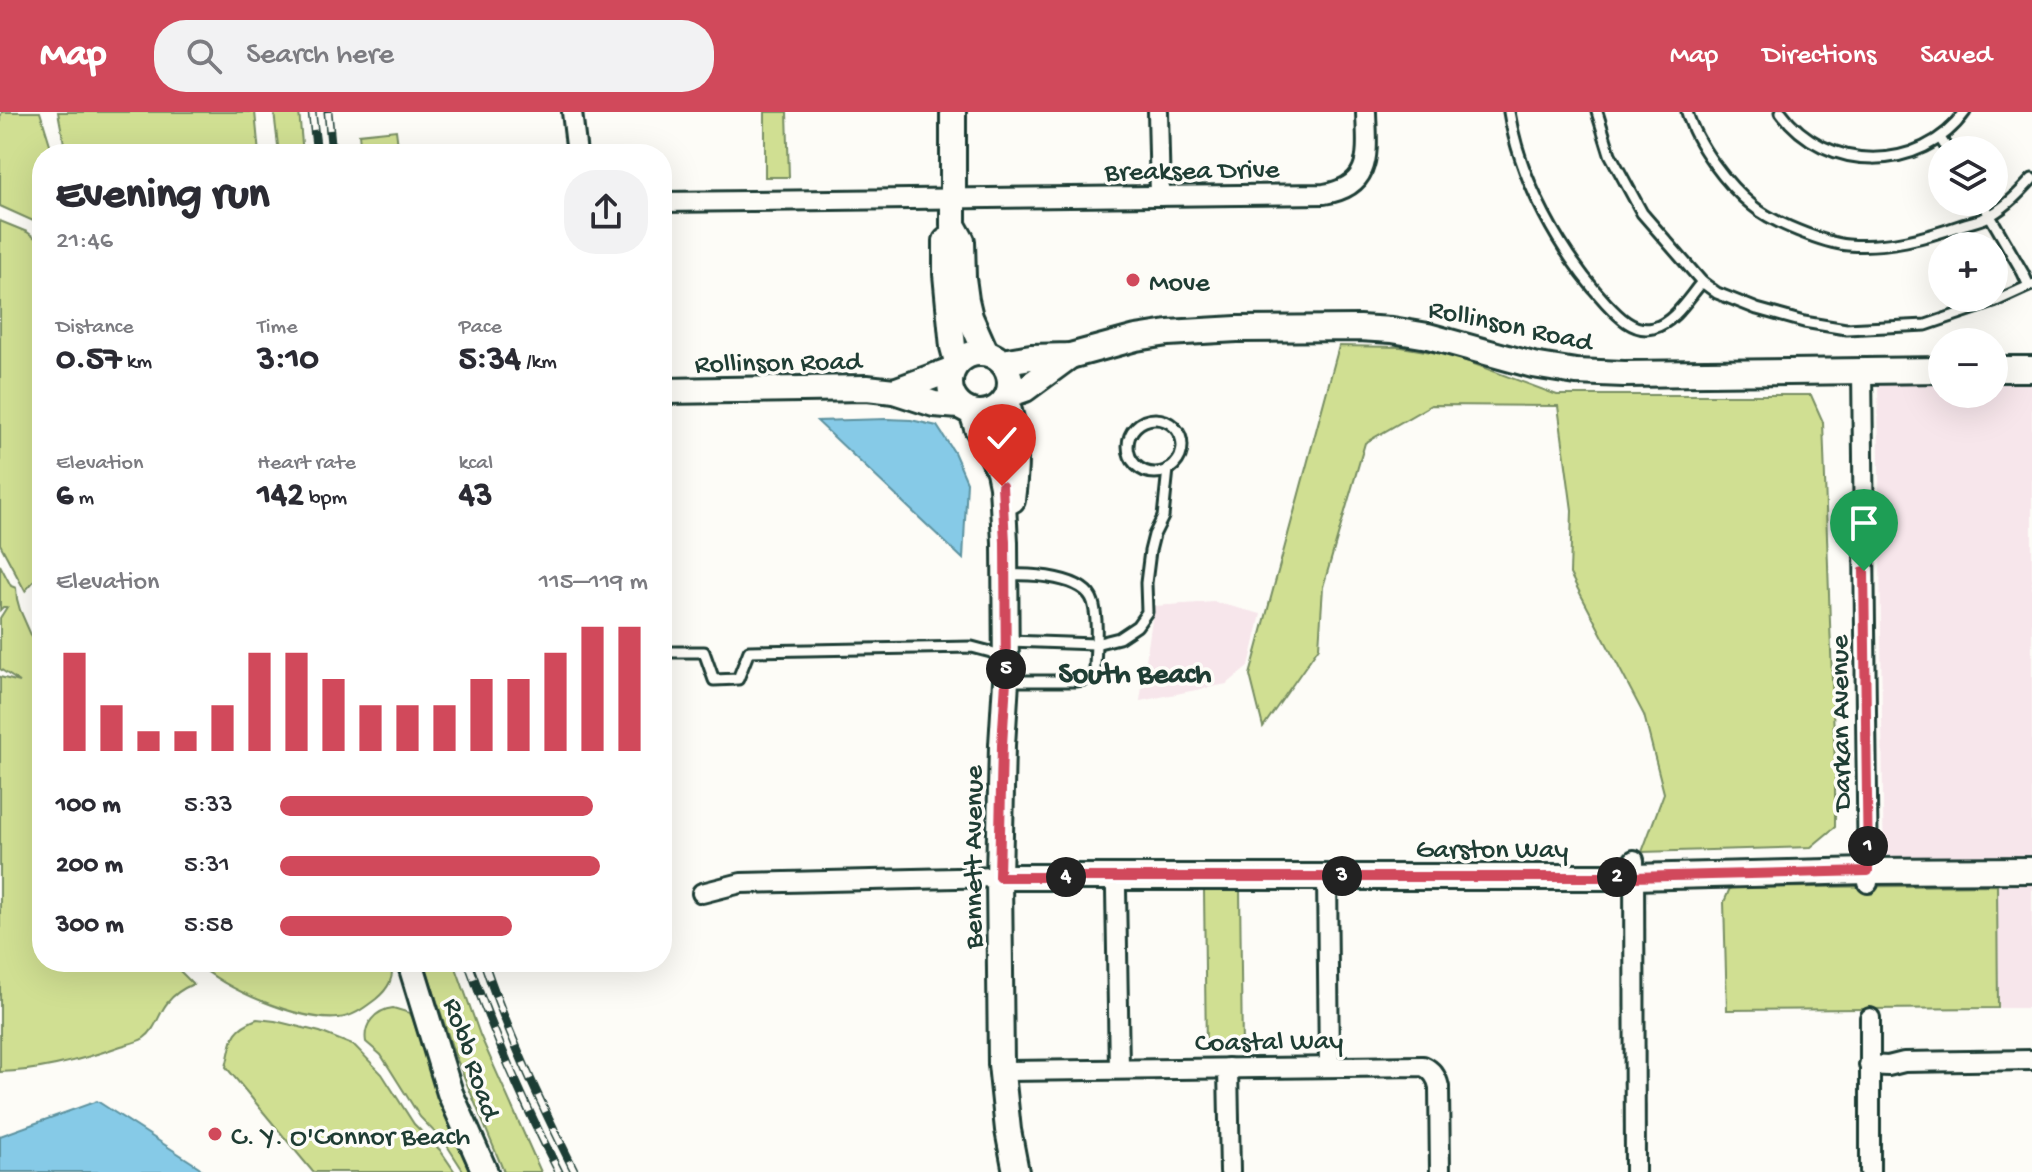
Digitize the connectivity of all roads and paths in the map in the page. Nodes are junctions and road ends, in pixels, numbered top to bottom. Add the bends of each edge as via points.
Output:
1 (572, 112) edge
2 (953, 112) edge
3 (1158, 112) edge
4 (1366, 112) edge
5 (1509, 112) edge
6 (1597, 112) edge
7 (1687, 112) edge
8 (1781, 112) edge
9 (1965, 112) edge
10 (1942, 136) edge
11 (576, 144) edge
12 (1928, 144) edge
13 (2032, 179) edge
14 (1160, 196) junction
15 (953, 199) junction
16 (672, 202) edge
17 (2008, 202) edge
18 (1991, 216) joint
19 (953, 225) junction
20 (1702, 282) junction
21 (2030, 285) edge
22 (1070, 356) junction
23 (994, 357) junction
24 (954, 366) junction
25 (2008, 369) edge
26 (2032, 369) edge
27 (1928, 370) edge
28 (1862, 371) junction
29 (672, 391) edge
30 (894, 391) junction
31 (1006, 397) junction
32 (966, 409) junction
33 (1168, 469) junction
34 (1005, 542) junction
35 (1005, 575) junction
36 (1095, 644) junction
37 (672, 652) edge
38 (1006, 662) junction
39 (1634, 869) junction
40 (2032, 870) edge
41 (1327, 876) junction
42 (999, 877) junction
43 (1114, 877) junction
44 (1868, 877) junction
45 (702, 893) dead end
46 (413, 972) edge
47 (1870, 1018) dead end
48 (2032, 1060) edge
49 (1869, 1065) junction
50 (1329, 1066) junction
51 (1119, 1068) junction
52 (1228, 1068) junction
53 (1002, 1071) junction
54 (485, 1172) edge
55 (1016, 1172) edge
56 (1230, 1172) edge
57 (1440, 1172) edge
58 (1635, 1172) edge
59 (1870, 1172) edge

1 - 11 street
2 - 15 street
3 - 14 street
4 - 14 street, Breaksea Drive via 1363,172 1334,193
5 - 20 lane via 1531,183 1564,250 1620,318 1655,328
6 - 20 lane via 1610,154 1642,213
7 - 18 lane via 1719,170 1754,207 1797,230 1846,245 1895,244
8 - 12 lane via 1803,136 1829,151 1857,158 1886,159
9 - 10 lane
13 - 17 lane
14 - 15 street, Breaksea Drive
15 - 16 street, Breaksea Drive
15 - 19 street
18 - 21 lane
19 - 23 street via 962,241 968,308
19 - 24 street via 946,237 946,274
20 - 21 lane via 1757,309 1846,329 1926,325
22 - 23 street, Rollinson Road
22 - 28 street, Rollinson Road via 1168,333 1321,327 1428,336 1576,372
22 - 31 street, Rollinson Road
23 - 24 street via 976,353
23 - 31 street via 1010,377
24 - 30 street, Rollinson Road
24 - 32 street via 950,389
25 - 26 street
27 - 28 street, Rollinson Road
28 - 44 street, Darkan Avenue
29 - 30 street, Rollinson Road
30 - 32 street, Rollinson Road
31 - 32 street via 991,412
31 - 34 street, Bennett Avenue via 1015,469
32 - 34 street, Bennett Avenue via 999,471
33 - 33 lane via 1180,456 1181,437 1161,419 1143,422 1131,434 1131,458 1151,472
33 - 36 lane via 1163,517 1150,551 1147,612 1119,638
34 - 35 street, Bennett Avenue
35 - 36 lane via 1030,574 1081,587 1093,599
35 - 38 street, Bennett Avenue
36 - 38 lane
36 - 38 lane via 1095,672 1088,679 1076,681
37 - 38 lane via 704,652 714,680 738,679 749,651 972,647
38 - 42 street, Bennett Avenue
39 - 41 street, Garston Way
39 - 44 street, Garston Way
39 - 58 street
40 - 44 street, Garston Way
41 - 43 street, Garston Way
41 - 50 street
42 - 43 street, Garston Way
42 - 45 street via 741,883
42 - 53 street, Bennett Avenue
43 - 51 street
46 - 54 street, Robb Road via 450,1093
47 - 49 street
48 - 49 street
49 - 59 street
50 - 52 street, Coastal Way
50 - 57 street, Coastal Way via 1428,1068 1439,1087
51 - 52 street, Coastal Way
51 - 53 street, Coastal Way
52 - 56 street
53 - 55 street, Bennett Avenue

